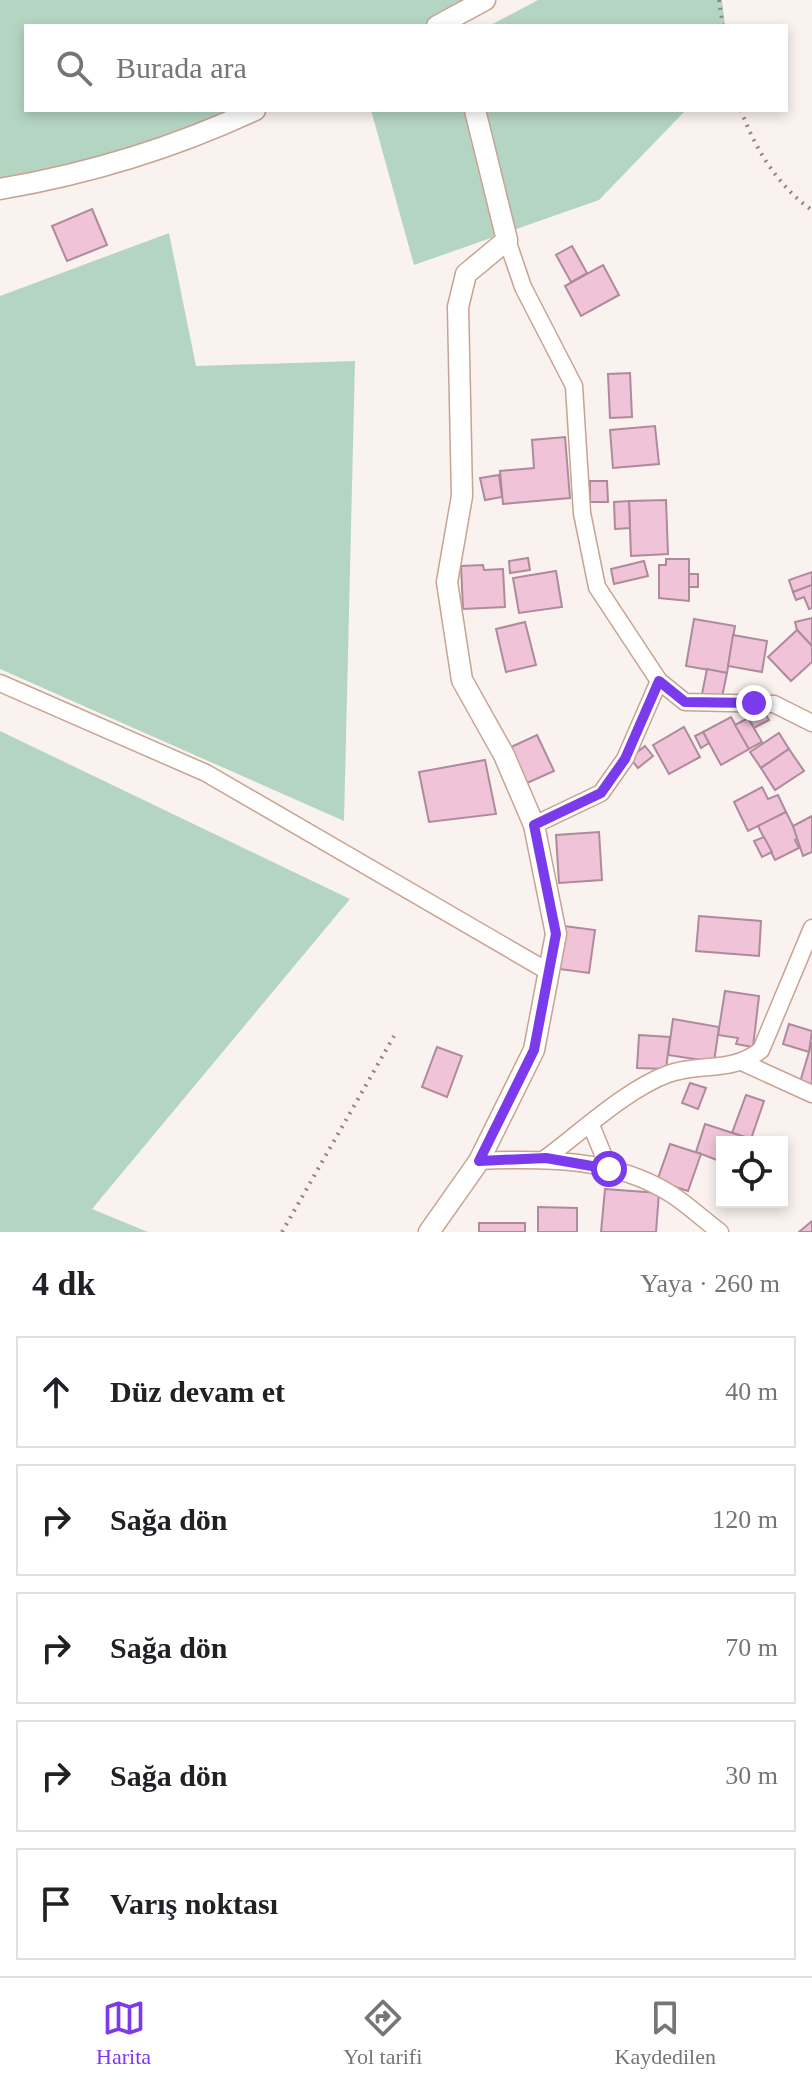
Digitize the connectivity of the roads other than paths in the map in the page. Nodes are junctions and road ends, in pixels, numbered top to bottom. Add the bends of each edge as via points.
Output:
1 (485, 0) edge
2 (448, 24) edge
3 (251, 112) edge
4 (475, 112) edge
5 (0, 189) edge
6 (507, 240) junction
7 (659, 681) junction
8 (0, 683) edge
9 (811, 724) edge
10 (812, 743) edge
11 (534, 825) junction
12 (812, 928) edge
13 (549, 972) junction
14 (744, 1063) junction
15 (812, 1094) edge
16 (591, 1125) junction
17 (546, 1158) junction
18 (479, 1161) junction
19 (609, 1169) junction
20 (429, 1232) edge
21 (720, 1232) edge

1 - 2 street
3 - 5 street via 199,135
4 - 6 street
6 - 7 street via 523,287 574,386 582,513 597,587
6 - 11 street via 466,274 458,307 462,496 447,582 462,680 504,755
7 - 9 street via 685,702 774,704
7 - 11 street via 625,759 601,793
8 - 13 street via 206,773
9 - 10 street
11 - 13 street via 556,934
12 - 14 street via 761,1050
13 - 18 street via 534,1050
14 - 15 street
14 - 16 street via 668,1074
16 - 17 street
16 - 19 street
17 - 18 street
17 - 19 street
18 - 20 street
19 - 21 street via 630,1173 671,1194

